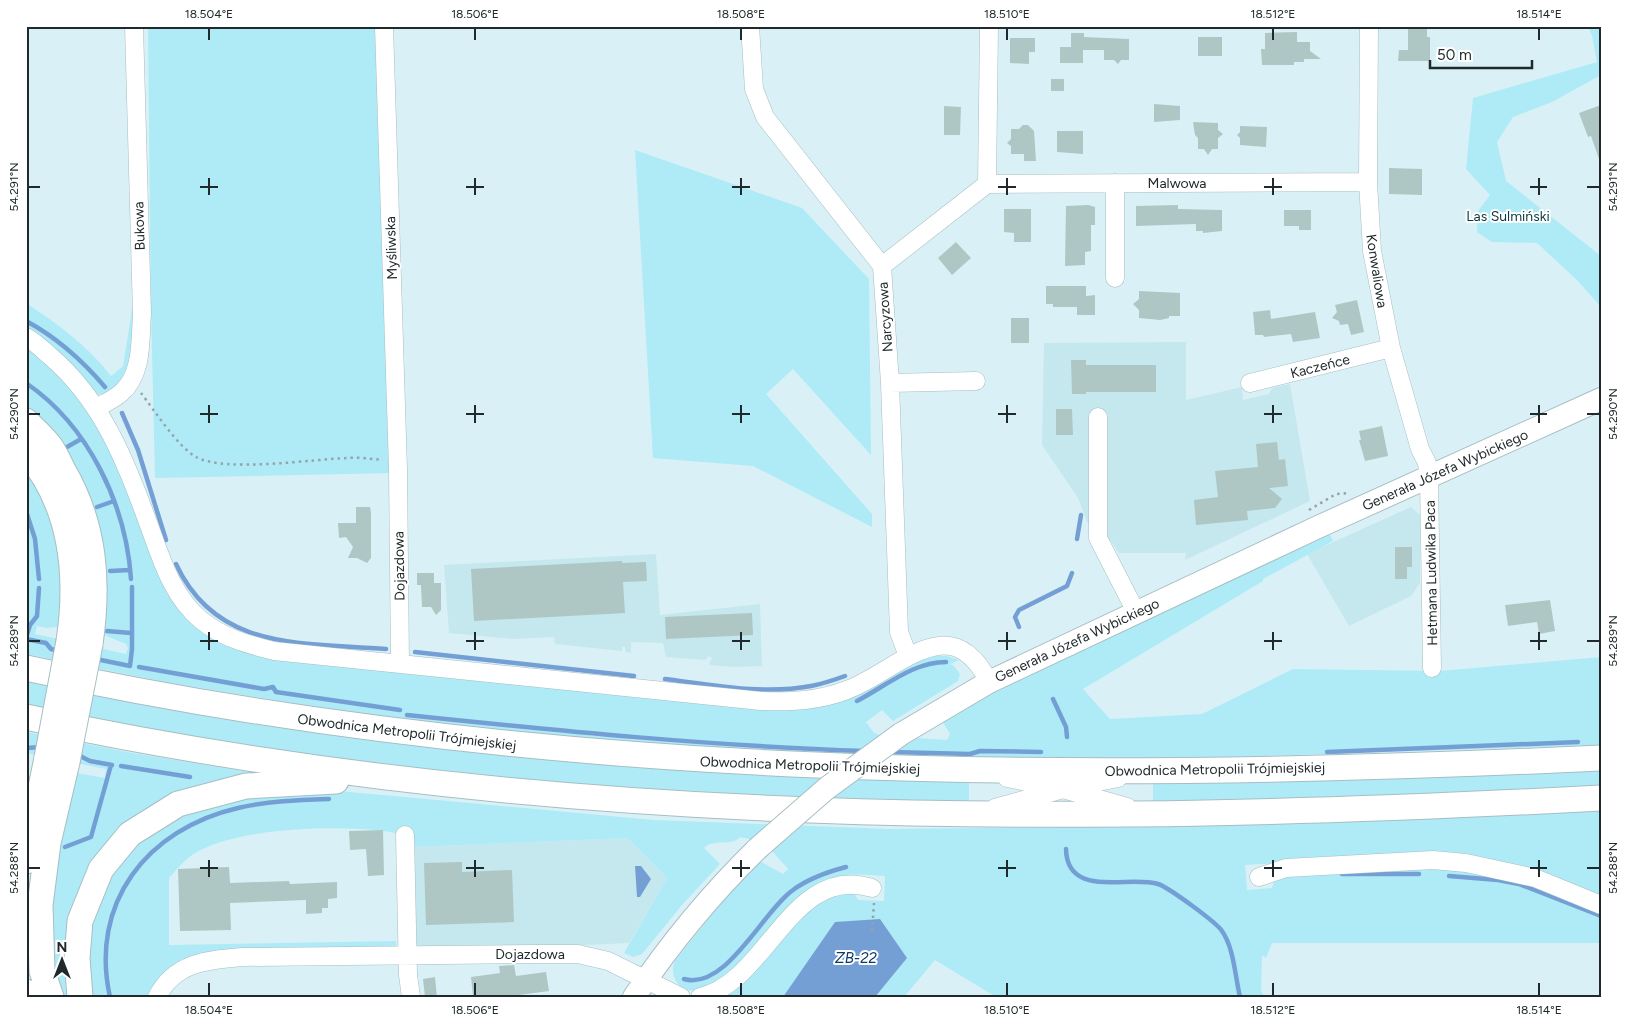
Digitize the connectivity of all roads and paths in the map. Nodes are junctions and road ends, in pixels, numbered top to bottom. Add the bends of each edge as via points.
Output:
1 (134, 26) edge
2 (384, 26) edge
3 (750, 26) edge
4 (989, 26) edge
5 (1369, 26) edge
6 (1368, 182) junction
7 (1115, 183) junction
8 (986, 184) junction
9 (882, 266) junction
10 (1116, 278) dead end
11 (26, 337) edge
12 (1391, 348) junction
13 (130, 381) junction
14 (976, 381) dead end
15 (890, 383) junction
16 (1250, 383) dead end
17 (1601, 399) edge
18 (97, 408) junction
19 (1098, 417) dead end
20 (26, 421) edge
21 (26, 452) edge
22 (398, 469) junction
23 (1429, 478) junction
24 (1352, 493) dead end
25 (1308, 514) dead end
26 (1136, 612) junction
27 (80, 643) junction
28 (908, 656) junction
29 (400, 664) junction
30 (26, 668) edge
31 (1432, 668) dead end
32 (989, 682) junction
33 (26, 717) edge
34 (1601, 758) edge
35 (57, 760) junction
36 (970, 770) junction
37 (1153, 771) junction
38 (383, 777) junction
39 (1063, 790) junction
40 (1601, 798) edge
41 (1153, 814) junction
42 (969, 815) junction
43 (405, 835) dead end
44 (26, 861) edge
45 (1259, 877) dead end
46 (872, 888) joint
47 (1601, 905) edge
48 (872, 931) dead end
49 (408, 955) junction
50 (640, 988) edge
51 (26, 992) edge
52 (28, 997) edge
53 (51, 997) edge
54 (80, 997) edge
55 (158, 997) edge
56 (411, 997) edge
57 (680, 997) edge
58 (700, 997) edge

1 - 13 street, Bukowa via 142,314 140,352
2 - 22 street, Myśliwska
3 - 9 street via 754,89 764,117
4 - 8 street
5 - 6 street, Konwaliowa
6 - 7 street, Malwowa
6 - 12 street, Konwaliowa via 1372,251
7 - 8 street, Malwowa
7 - 10 street
8 - 9 street, Narcyzowa
9 - 15 street, Narcyzowa
11 - 18 street via 67,370
12 - 16 street, Kaczeńce
12 - 23 street, Konwaliowa
13 - 18 street, Bukowa via 122,392
13 - 22 path via 196,457 221,464 350,458 390,461
14 - 15 street
15 - 28 street, Narcyzowa via 898,632
17 - 23 main road, Generała Józefa Wybickiego
18 - 29 street via 118,445 168,575 184,604 201,620 232,640 274,651
19 - 26 street via 1098,538
20 - 27 highway via 51,447 76,492 91,538 96,580 95,612
21 - 27 highway via 47,482 68,532
22 - 29 street, Dojazdowa
23 - 26 main road, Generała Józefa Wybickiego
23 - 31 street, Hetmana Ludwika Paca
24 - 25 path via 1336,494 1310,509
26 - 32 main road, Generała Józefa Wybickiego
27 - 35 highway, bridge
28 - 29 street via 849,690 800,702 751,700
28 - 32 street via 928,647 946,645 966,651 980,665
30 - 36 highway, Obwodnica Metropolii Trójmiejskiej via 245,710 433,736 712,762
32 - 50 main road, Generała Józefa Wybickiego, bridge via 901,734 827,788 757,848
33 - 38 highway via 113,736
34 - 37 highway, Obwodnica Metropolii Trójmiejskiej
35 - 44 highway
35 - 53 highway via 40,905 42,971
36 - 37 highway, Obwodnica Metropolii Trójmiejskiej
36 - 39 street
37 - 39 street
38 - 42 highway via 683,806
38 - 54 highway via 246,786 178,804 130,834 101,868 80,921 77,958
39 - 41 street
39 - 42 street
40 - 41 highway
41 - 42 highway
43 - 49 street
45 - 47 street via 1286,868 1433,860 1458,862 1535,878
46 - 48 path
46 - 58 street via 845,883 818,894 732,980
49 - 50 street, Dojazdowa via 578,954 608,961
49 - 55 street, Dojazdowa via 205,960 175,973 163,985
49 - 56 street
50 - 57 street, Dojazdowa
51 - 52 highway

